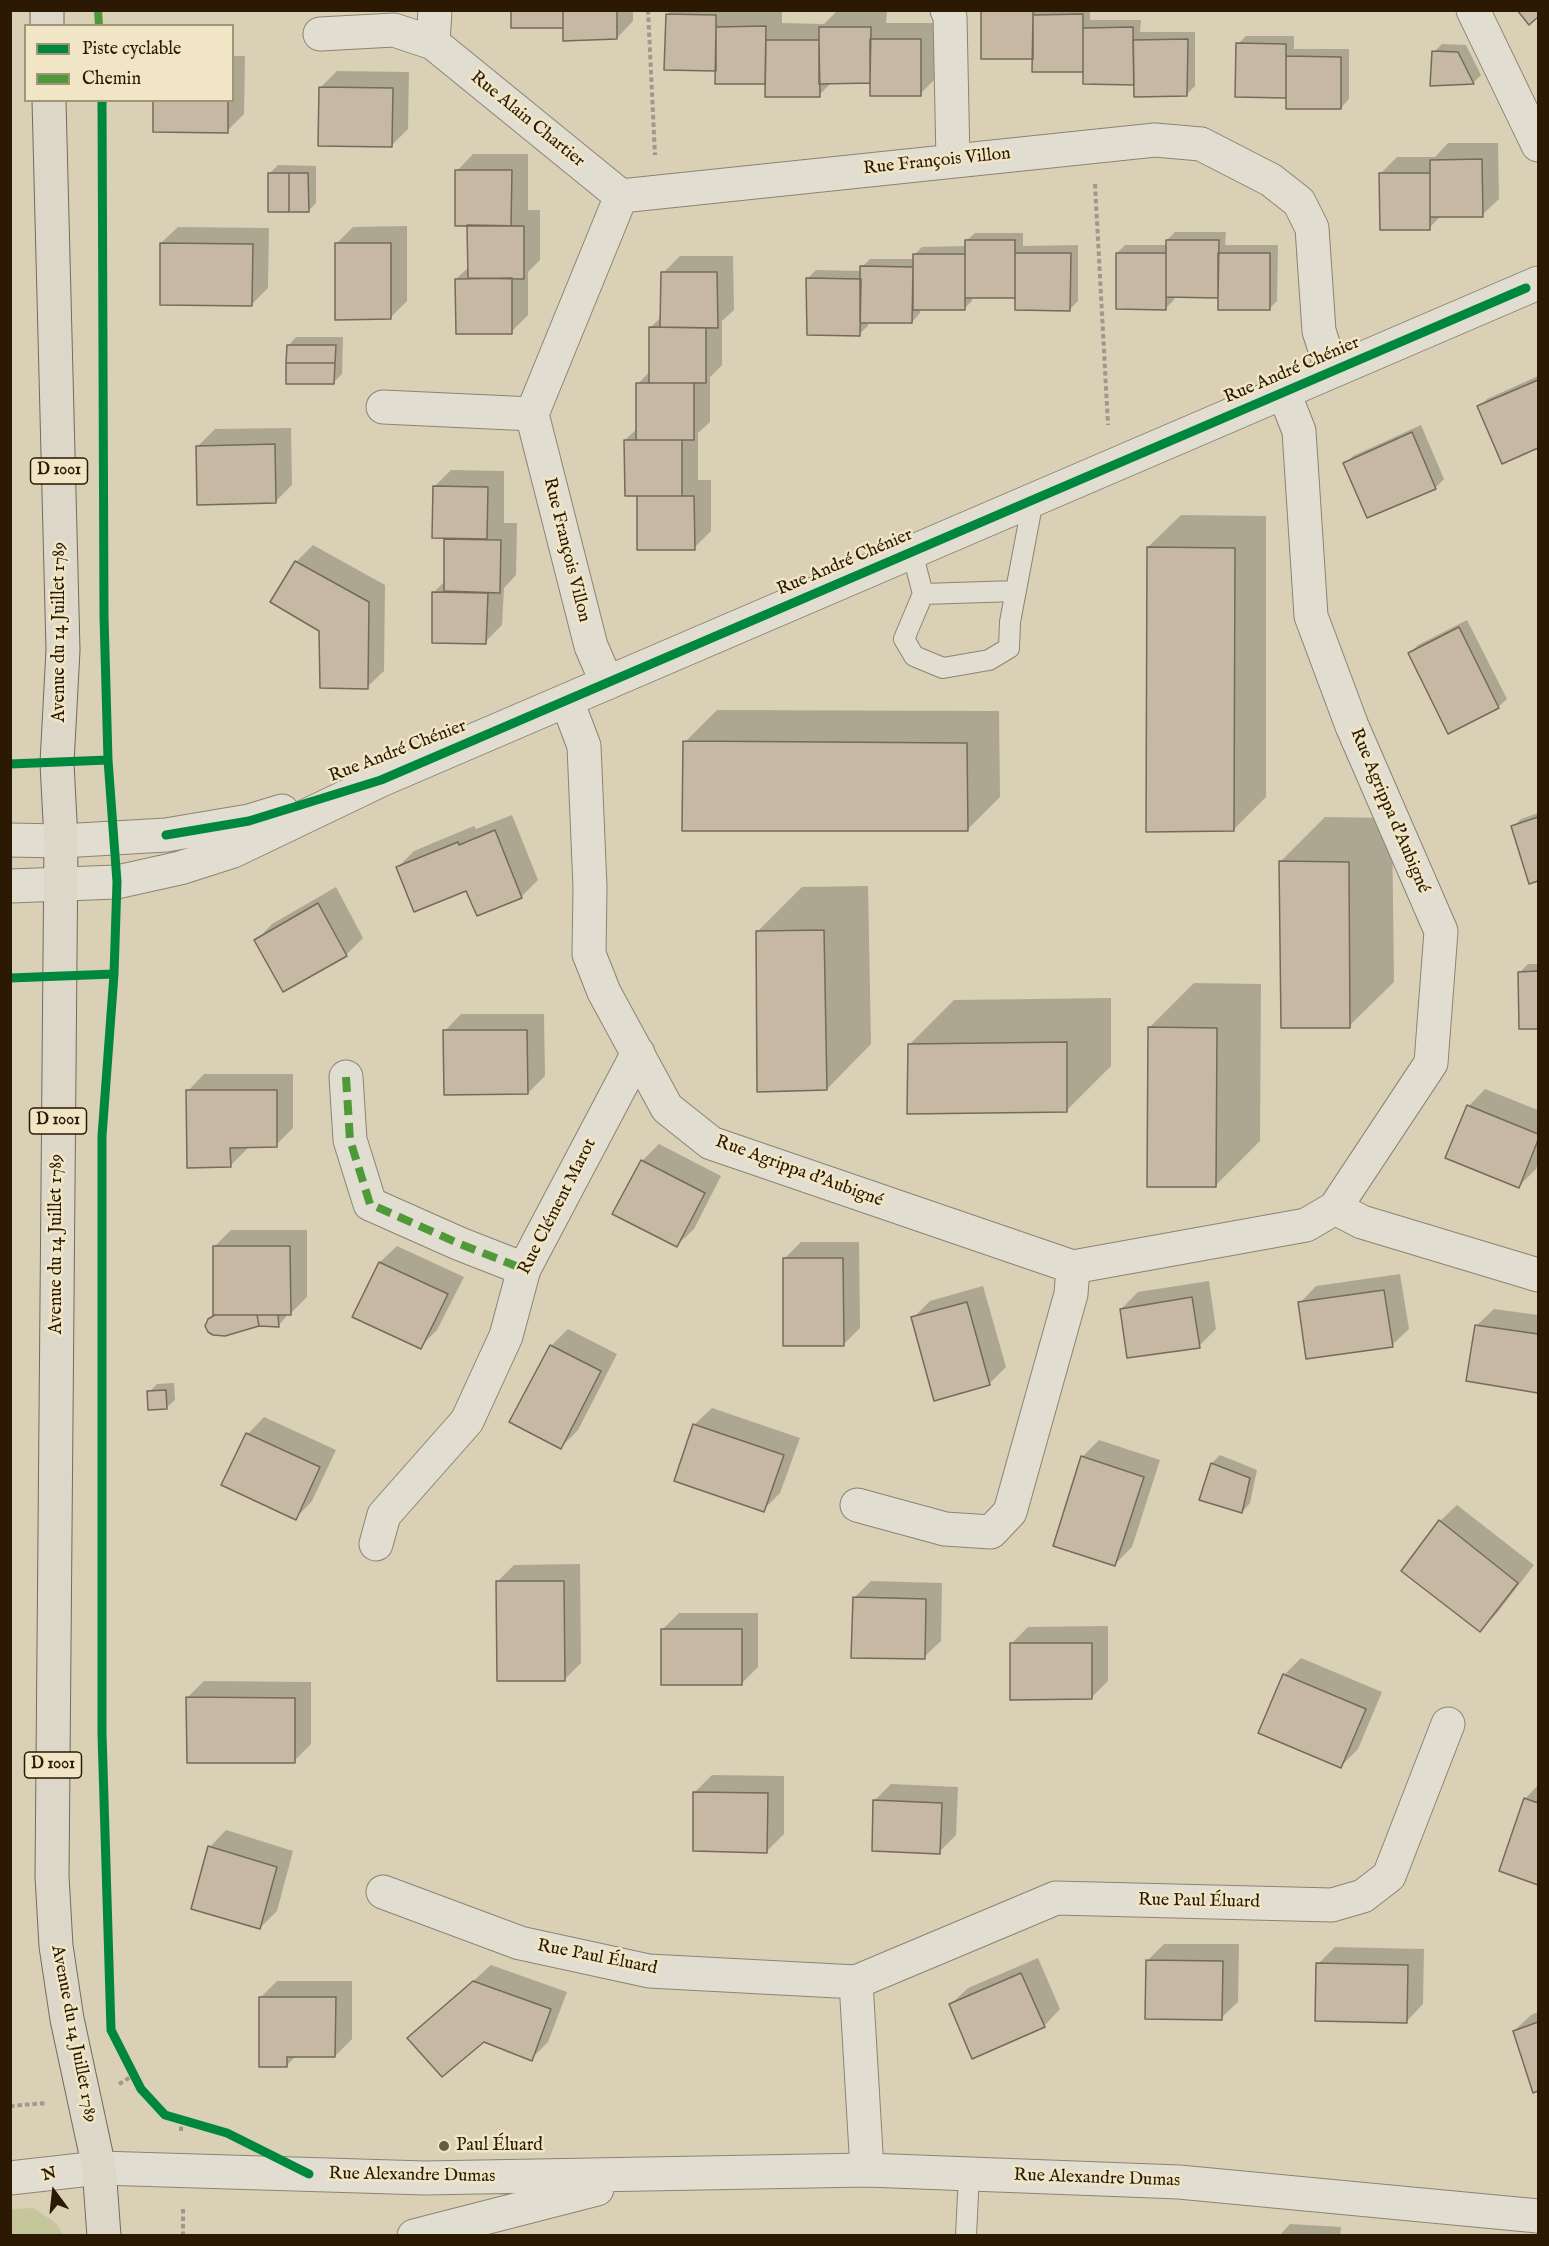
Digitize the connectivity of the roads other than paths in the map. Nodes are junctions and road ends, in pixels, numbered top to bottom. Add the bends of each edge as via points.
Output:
1 (435, 10) edge
2 (947, 10) edge
3 (1473, 10) edge
4 (320, 34) dead end
5 (433, 43) junction
6 (49, 102) edge
7 (1539, 145) edge
8 (953, 160) junction
9 (621, 196) junction
10 (1539, 283) edge
11 (1332, 372) junction
12 (1284, 393) junction
13 (383, 407) dead end
14 (532, 414) junction
15 (1034, 500) junction
16 (912, 552) junction
17 (1016, 591) junction
18 (923, 594) junction
19 (607, 683) junction
20 (567, 700) junction
21 (381, 780) junction
22 (10, 840) edge
23 (61, 841) junction
24 (60, 884) junction
25 (10, 886) edge
26 (638, 1053) junction
27 (346, 1077) dead end
28 (1335, 1208) junction
29 (1073, 1267) junction
30 (524, 1269) junction
31 (1539, 1275) edge
32 (856, 1505) dead end
33 (376, 1544) dead end
34 (1448, 1724) dead end
35 (383, 1892) dead end
36 (856, 1982) junction
37 (99, 2168) junction
38 (867, 2170) junction
39 (969, 2174) junction
40 (654, 2175) junction
41 (10, 2178) edge
42 (1539, 2216) edge
43 (104, 2235) edge
44 (414, 2235) edge
45 (966, 2235) edge

1 - 5 street
2 - 8 street
3 - 7 street
4 - 5 street, Rue Alain Chartier via 393,30
5 - 9 street, Rue Alain Chartier
6 - 23 main road, Avenue du 14 Juillet 1789 / D 1001 via 63,650 57,763
8 - 9 street, Rue François Villon
8 - 11 street, Rue François Villon via 1155,140 1202,144 1271,180 1299,202 1312,228 1319,331
9 - 14 street
10 - 11 street, Rue André Chénier
11 - 12 street, Rue André Chénier
12 - 15 street, Rue André Chénier
12 - 28 street, Rue Agrippa d'Aubigné via 1299,431 1311,616 1352,726 1441,931 1431,1063
13 - 14 street
14 - 19 street, Rue François Villon via 591,646
15 - 16 street, Rue André Chénier
15 - 17 lane
16 - 18 lane
16 - 19 street, Rue André Chénier
17 - 18 lane
17 - 18 lane via 1009,648 988,660 944,668 914,656 904,639
19 - 20 street, Rue André Chénier
20 - 21 street, Rue André Chénier
20 - 26 street, Rue Agrippa d'Aubigné via 584,746 589,954 604,992
21 - 23 street, Rue André Chénier via 249,821 166,835
21 - 24 street, Rue André Chénier via 233,851 117,882
22 - 23 street, Rue André Chénier
23 - 24 main road, Avenue du 14 Juillet 1789 / D 1001
24 - 25 street, Rue André Chénier
24 - 37 main road, Avenue du 14 Juillet 1789 / D 1001 via 52,1876 56,1946 67,2019
26 - 29 street, Rue Agrippa d'Aubigné via 667,1108 711,1143
26 - 30 street, Rue Clément Marot
27 - 30 street via 350,1140 370,1203
28 - 29 street, Rue Agrippa d'Aubigné via 1306,1225
28 - 31 street via 1362,1222
29 - 32 street via 1071,1294 1010,1512 992,1532 945,1529
30 - 33 street, Rue Clément Marot via 506,1336 467,1421 384,1515
34 - 36 street, Rue Paul Éluard via 1389,1876 1363,1896 1332,1905 1056,1898
35 - 36 street, Rue Paul Éluard via 520,1943 649,1971
36 - 38 street
37 - 40 street, Rue Alexandre Dumas via 425,2178
37 - 41 street, Rue Alexandre Dumas
37 - 43 main road, D 1001
38 - 39 street, Rue Alexandre Dumas
38 - 40 street, Rue Alexandre Dumas
39 - 42 street, Rue Alexandre Dumas via 1179,2182
39 - 45 lane
40 - 44 street, Rue Alexandre Dumas

